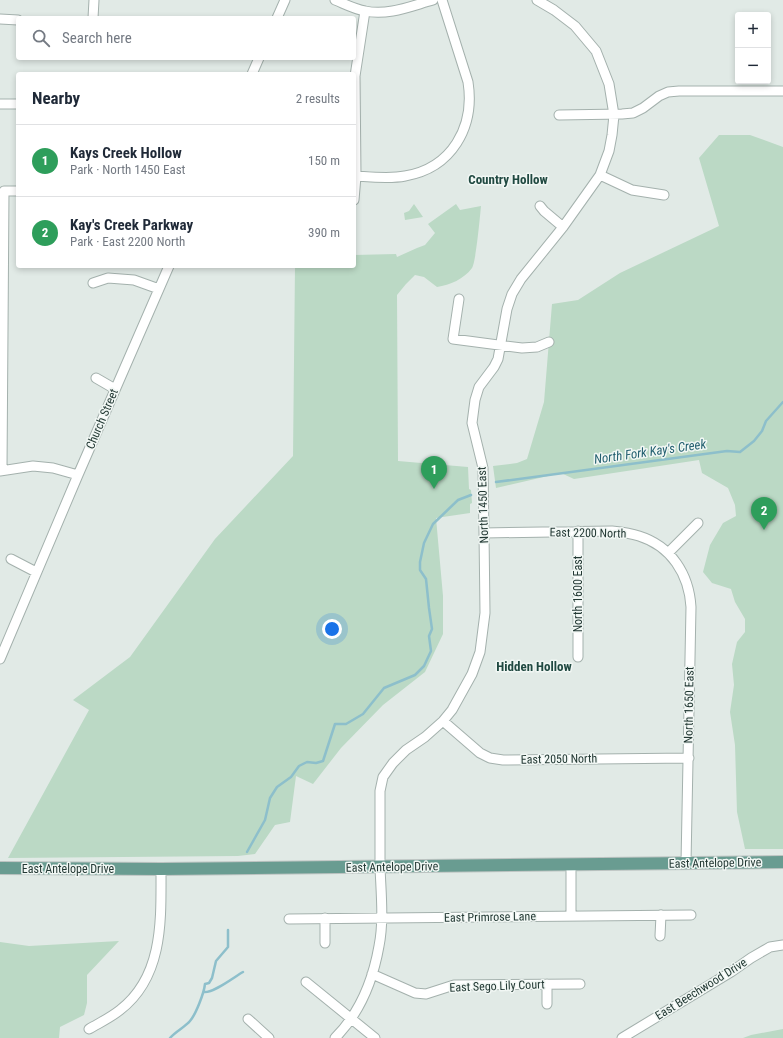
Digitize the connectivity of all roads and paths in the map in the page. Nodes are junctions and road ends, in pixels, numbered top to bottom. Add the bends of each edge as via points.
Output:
1 (94, 0) edge
2 (286, 0) edge
3 (335, 0) edge
4 (433, 0) edge
5 (442, 0) edge
6 (537, 0) edge
7 (366, 11) junction
8 (93, 16) edge
9 (278, 16) edge
10 (0, 19) edge
11 (16, 20) edge
12 (258, 60) edge
13 (253, 72) edge
14 (355, 72) edge
15 (783, 91) edge
16 (0, 104) edge
17 (16, 104) edge
18 (559, 115) dead end
19 (614, 115) junction
20 (600, 175) junction
21 (356, 176) edge
22 (16, 191) edge
23 (664, 195) dead end
24 (540, 206) dead end
25 (563, 227) junction
26 (168, 268) edge
27 (93, 283) dead end
28 (159, 289) junction
29 (459, 298) dead end
30 (549, 342) dead end
31 (501, 346) junction
32 (96, 378) dead end
33 (115, 389) junction
34 (1, 470) edge
35 (78, 475) junction
36 (698, 523) dead end
37 (578, 531) junction
38 (484, 532) junction
39 (668, 553) junction
40 (11, 559) dead end
41 (36, 572) junction
42 (578, 657) dead end
43 (0, 659) edge
44 (443, 721) junction
45 (688, 758) junction
46 (783, 862) edge
47 (686, 863) junction
48 (571, 865) junction
49 (380, 867) junction
50 (0, 868) edge
51 (161, 869) junction
52 (660, 915) junction
53 (691, 915) dead end
54 (571, 916) junction
55 (289, 918) dead end
56 (325, 918) junction
57 (381, 918) junction
58 (660, 936) dead end
59 (325, 943) dead end
60 (783, 945) edge
61 (372, 974) junction
62 (306, 982) dead end
63 (547, 984) junction
64 (580, 984) dead end
65 (547, 1004) dead end
66 (248, 1019) dead end
67 (351, 1019) junction
68 (89, 1029) dead end
69 (269, 1038) edge
70 (335, 1038) edge
71 (374, 1038) edge
72 (622, 1038) edge

1 - 8 street
2 - 9 street
3 - 7 street
4 - 7 street via 392,11
5 - 21 street via 470,94 468,114 458,144 436,164 422,171 406,176
6 - 19 street, North 1450 East via 565,18 580,31 596,51 609,84
7 - 14 street
10 - 11 street
12 - 13 street
15 - 19 street via 679,90 659,96 632,113
16 - 17 street
18 - 19 street
19 - 20 street, North 1450 East via 609,152
20 - 23 street via 632,190
20 - 25 street, North 1450 East
22 - 34 street via 4,192
24 - 25 street
25 - 31 street, North 1450 East via 512,294
26 - 28 street, Church Street
27 - 28 street via 108,278 134,280
28 - 33 street, Church Street
29 - 31 street via 453,339
30 - 31 street via 531,348
31 - 38 street, North 1450 East via 494,367 479,387 473,411 474,436 483,468
32 - 33 street
33 - 35 street, Church Street
34 - 35 street via 33,466 54,468
35 - 41 street, Church Street
36 - 39 street
37 - 38 street, East 2200 North
37 - 39 street, East 2200 North via 612,531 639,536 651,540
37 - 42 street, North 1600 East
38 - 44 street, North 1450 East via 485,613 480,652 462,695
39 - 45 street, North 1650 East via 679,565 690,594
40 - 41 street
41 - 43 street, Church Street
44 - 45 street, East 2050 North via 480,753 503,760
44 - 49 street, North 1450 East via 393,763 383,777 380,791
45 - 47 street, North 1650 East
46 - 47 main road, East Antelope Drive
47 - 48 main road, East Antelope Drive
48 - 49 main road, East Antelope Drive
48 - 54 street
49 - 51 main road, East Antelope Drive
49 - 57 street, North 1450 East
50 - 51 main road, East Antelope Drive
51 - 68 street via 158,947 146,980 134,997 121,1009
52 - 53 street, East Primrose Lane
52 - 54 street, East Primrose Lane
52 - 58 street
54 - 57 street, East Primrose Lane
55 - 56 street, East Primrose Lane
56 - 57 street, East Primrose Lane
56 - 59 street
57 - 61 street, North 1450 East via 379,946
60 - 72 street, East Beechwood Drive via 770,947
61 - 63 street, East Sego Lily Court via 414,993 426,994 454,986
61 - 67 street, North 1450 East
62 - 67 street
63 - 64 street, East Sego Lily Court
63 - 65 street
66 - 69 street
67 - 70 street, North 1450 East
67 - 71 street

